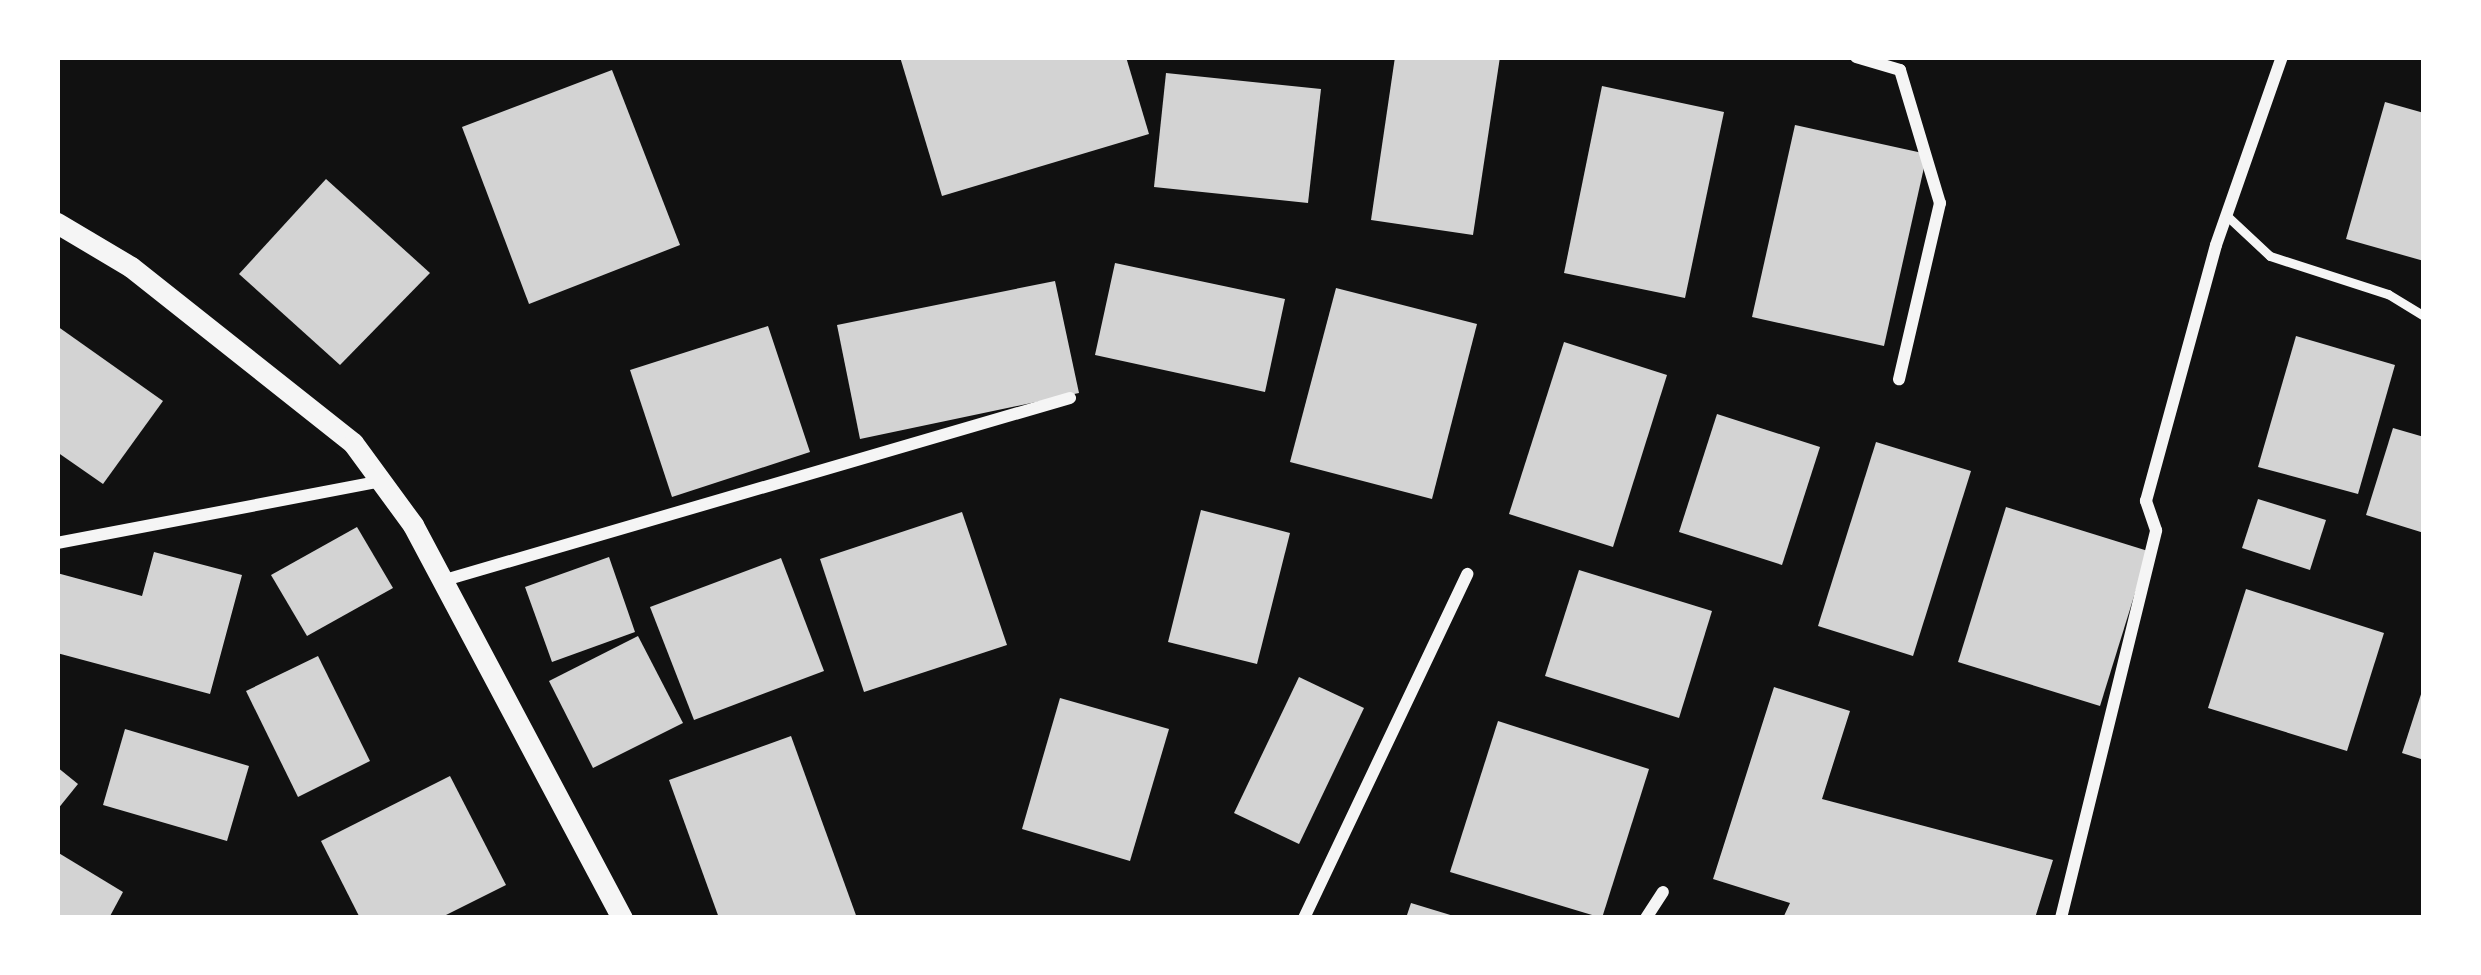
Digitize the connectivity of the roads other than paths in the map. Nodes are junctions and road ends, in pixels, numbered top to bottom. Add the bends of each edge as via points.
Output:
1 (1856, 57) edge
2 (2282, 57) edge
3 (2226, 214) junction
4 (57, 223) edge
5 (2424, 316) edge
6 (1899, 379) dead end
7 (1070, 398) dead end
8 (381, 481) junction
9 (57, 543) edge
10 (1467, 574) dead end
11 (445, 580) junction
12 (1663, 892) dead end
13 (622, 918) edge
14 (1304, 918) edge
15 (1646, 918) edge
16 (2060, 918) edge

1 - 6 street via 1900,70 1940,203
2 - 3 street
3 - 5 lane via 2270,256 2388,294
3 - 16 street via 2146,501 2156,530
4 - 8 street via 130,267 283,382 353,443
7 - 11 street
8 - 9 street
8 - 11 street
10 - 14 street
11 - 13 street
12 - 15 street

